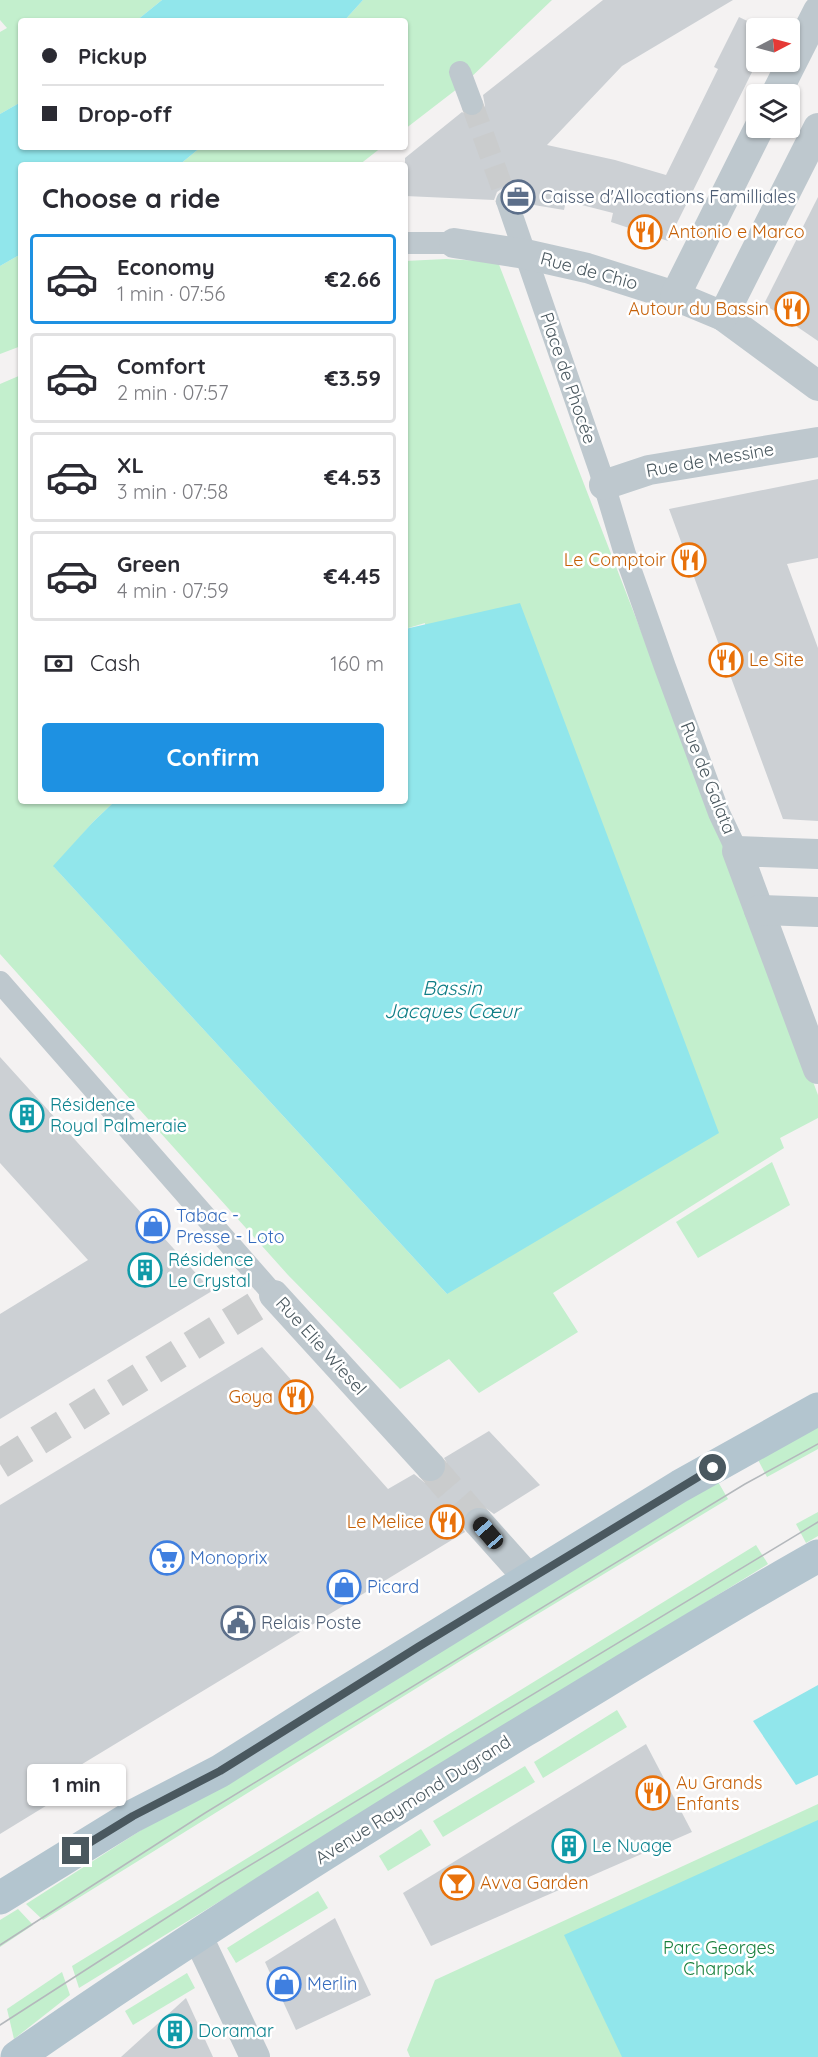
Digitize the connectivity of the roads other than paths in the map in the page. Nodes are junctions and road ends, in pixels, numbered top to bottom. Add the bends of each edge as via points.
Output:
1 (818, 11) edge
2 (460, 72) dead end
3 (781, 84) edge
4 (472, 104) tunnel mouth
5 (818, 128) edge
6 (754, 138) edge
7 (507, 201) tunnel mouth
8 (408, 243) edge
9 (454, 243) joint
10 (528, 262) junction
11 (675, 296) junction
12 (723, 316) junction
13 (818, 386) edge
14 (818, 441) edge
15 (604, 485) junction
16 (738, 851) junction
17 (818, 854) edge
18 (759, 910) junction
19 (818, 912) edge
20 (0, 982) edge
21 (818, 1069) edge
22 (274, 1295) joint
23 (818, 1409) edge
24 (430, 1466) tunnel mouth
25 (479, 1523) tunnel mouth
26 (818, 1556) edge
27 (529, 1580) junction
28 (0, 1898) edge
29 (197, 1935) junction
30 (17, 2057) edge
31 (255, 2057) edge

1 - 3 street
2 - 4 street
5 - 12 street
6 - 11 street
7 - 10 street, Place de Phocée
8 - 9 street, Rue de Chio
9 - 10 street, Rue de Chio
10 - 11 street, Rue de Chio via 588,268
10 - 15 street, Place de Phocée
11 - 12 street, Rue de Chio
12 - 13 street, Rue de Chio
14 - 15 street, Rue de Messine via 649,470
15 - 16 street, Rue de Galata via 665,667 719,813
16 - 17 street
16 - 18 street, Rue de Galata
18 - 19 street
18 - 21 street, Rue de Galata
20 - 22 street, Rue Elie Wiesel
22 - 24 street, Rue Elie Wiesel
23 - 27 main road via 680,1486
25 - 27 street
26 - 29 main road, Avenue Raymond Dugrand via 427,1790
27 - 28 main road via 220,1771 133,1816
29 - 30 main road, Avenue Raymond Dugrand
29 - 31 street

